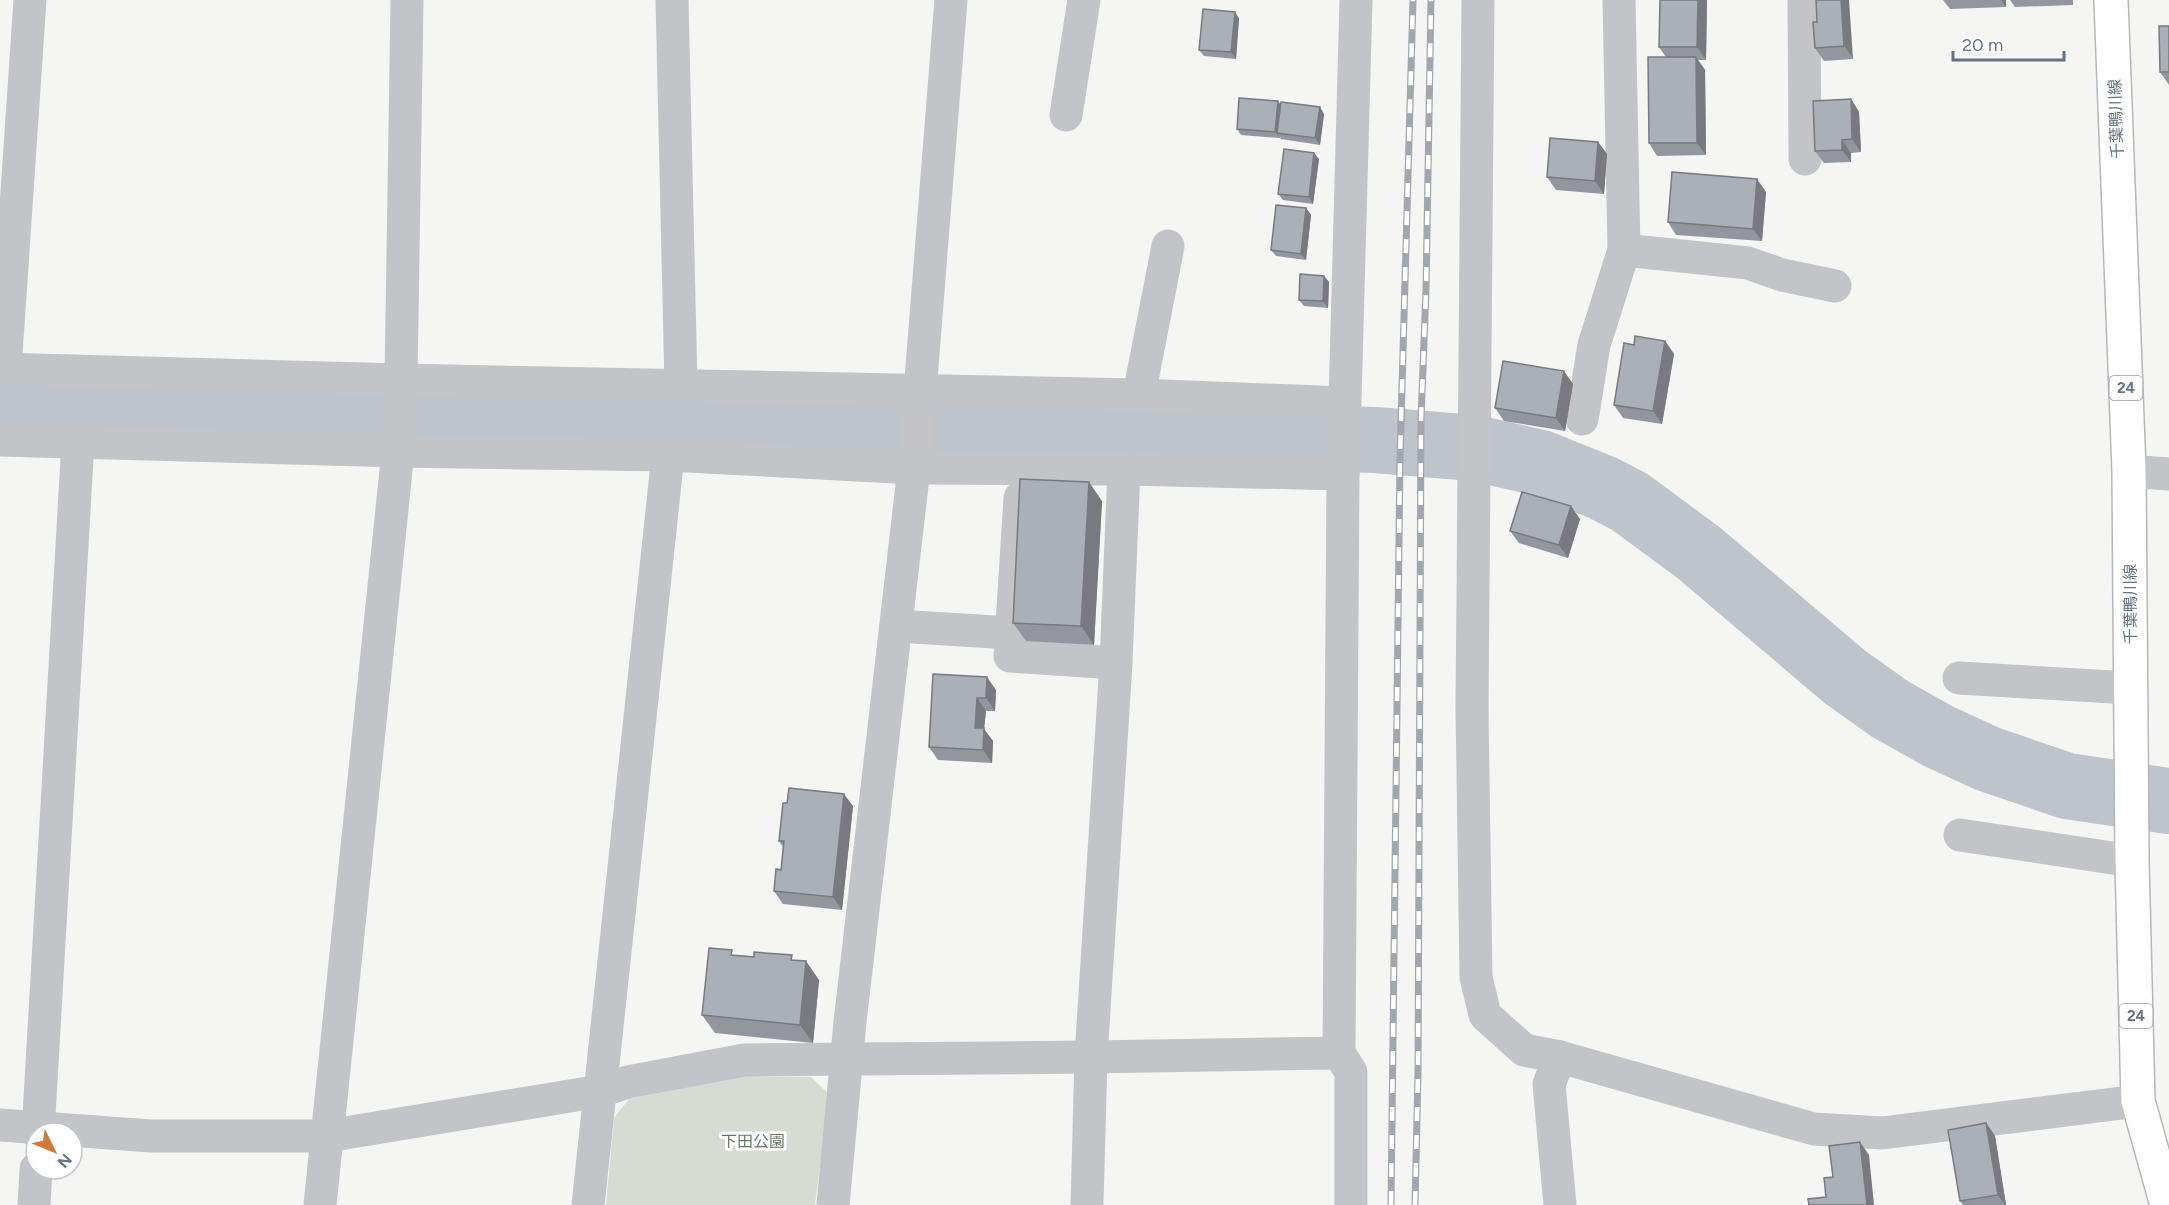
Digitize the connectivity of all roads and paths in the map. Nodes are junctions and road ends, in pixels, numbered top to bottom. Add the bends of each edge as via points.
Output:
1 (30, 0) edge
2 (407, 0) edge
3 (672, 0) edge
4 (951, 0) edge
5 (1084, 0) edge
6 (1356, 0) edge
7 (1478, 0) edge
8 (1619, 0) edge
9 (1804, 0) edge
10 (2111, 0) edge
11 (1066, 115) dead end
12 (1805, 159) dead end
13 (1168, 246) dead end
14 (1624, 250) junction
15 (1835, 286) dead end
16 (2, 369) edge
17 (402, 380) junction
18 (681, 385) junction
19 (920, 390) junction
20 (1138, 395) junction
21 (1344, 403) junction
22 (1582, 419) dead end
23 (0, 440) edge
24 (78, 442) junction
25 (398, 451) junction
26 (668, 456) junction
27 (914, 468) junction
28 (1022, 469) junction
29 (1124, 469) junction
30 (2129, 471) junction
31 (1343, 474) junction
32 (2169, 474) edge
33 (896, 626) junction
34 (1011, 633) junction
35 (1116, 663) junction
36 (1959, 678) dead end
37 (2130, 688) junction
38 (1960, 835) dead end
39 (2132, 861) junction
40 (1339, 1053) junction
41 (1091, 1057) junction
42 (1560, 1057) junction
43 (846, 1060) junction
44 (600, 1090) junction
45 (2138, 1101) junction
46 (39, 1121) edge
47 (0, 1125) edge
48 (24, 1129) edge
49 (84, 1133) edge
50 (327, 1136) junction
51 (35, 1181) edge
52 (34, 1205) edge
53 (320, 1205) edge
54 (588, 1205) edge
55 (833, 1205) edge
56 (1087, 1205) edge
57 (1351, 1205) edge
58 (1560, 1205) edge
59 (2167, 1205) edge

1 - 16 street
2 - 17 street
3 - 18 street
4 - 19 street
5 - 11 street
6 - 21 street
7 - 42 street via 1472,708 1476,977 1485,1015 1524,1050
8 - 14 street
9 - 12 street
10 - 30 main road, 千葉鴨川線 / 24
13 - 20 street
14 - 15 street via 1748,263
14 - 22 street via 1594,345
16 - 17 street
17 - 18 street
17 - 25 street
18 - 19 street
19 - 20 street
19 - 27 street
20 - 21 street
21 - 31 street
23 - 24 street
24 - 25 street
24 - 46 street
25 - 26 street
25 - 50 street
26 - 27 street
26 - 44 street
27 - 28 street
27 - 33 street
28 - 29 street
28 - 34 street
29 - 31 street
29 - 35 street
30 - 32 street
30 - 37 main road, 千葉鴨川線 / 24
31 - 40 street
33 - 34 street
33 - 43 street
34 - 35 street via 1010,656
35 - 41 street
36 - 37 street
37 - 39 main road, 千葉鴨川線 / 24
38 - 39 street
39 - 45 main road, 千葉鴨川線 / 24
40 - 41 street
40 - 57 street via 1351,1072
41 - 43 street
41 - 56 street
42 - 45 street via 1814,1130 1882,1134
42 - 58 street via 1549,1084
43 - 44 street via 744,1060
43 - 55 street
44 - 50 street
44 - 54 street
45 - 59 main road, 千葉鴨川線 / 24
47 - 48 street
49 - 50 street
50 - 53 street
51 - 52 street

